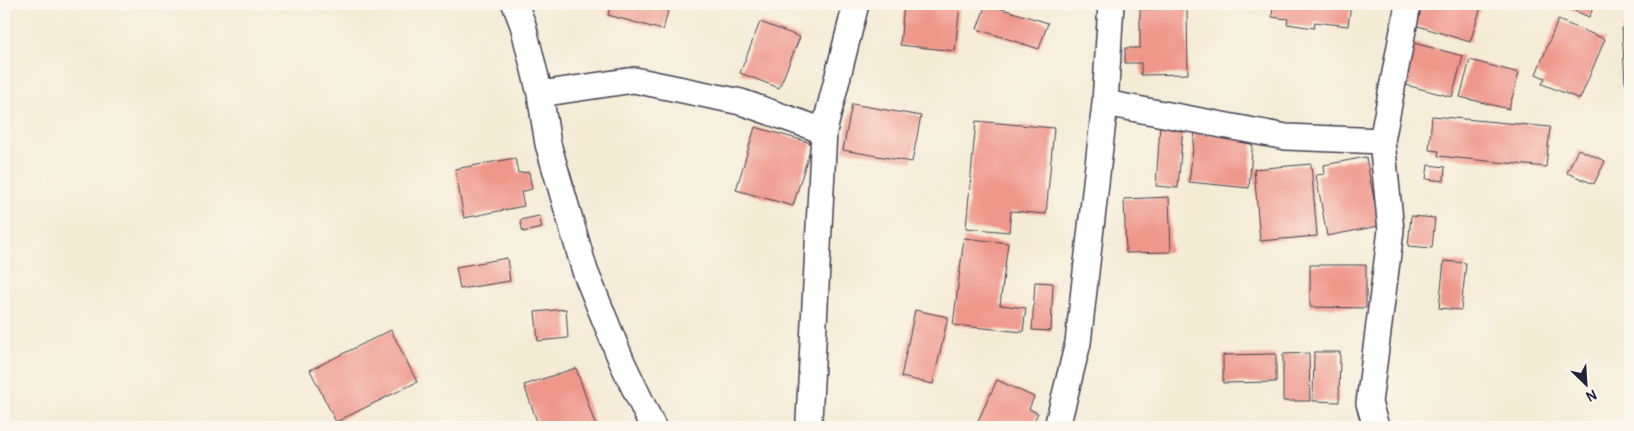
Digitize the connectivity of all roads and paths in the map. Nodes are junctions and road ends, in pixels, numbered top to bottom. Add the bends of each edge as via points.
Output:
1 (515, 4) edge
2 (856, 4) edge
3 (1111, 4) edge
4 (1408, 4) edge
5 (540, 94) junction
6 (1105, 103) junction
7 (824, 131) junction
8 (1382, 141) junction
9 (809, 420) dead end
10 (653, 427) edge
11 (1057, 427) edge
12 (1376, 427) edge

1 - 5 street
2 - 7 street
3 - 6 street
4 - 8 street
5 - 7 street via 634,80 741,102
5 - 10 street via 548,144 585,271
6 - 8 street via 1286,137
6 - 11 street via 1078,342
7 - 9 street
8 - 12 street via 1391,230 1369,404

